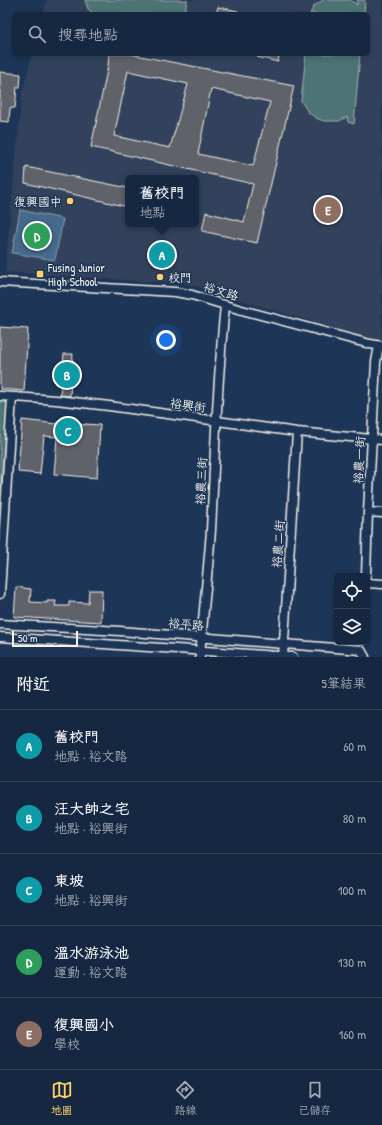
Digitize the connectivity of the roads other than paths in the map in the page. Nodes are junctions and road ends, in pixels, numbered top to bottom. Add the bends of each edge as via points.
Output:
1 (0, 282) edge
2 (225, 306) junction
3 (381, 346) edge
4 (0, 396) edge
5 (12, 397) junction
6 (216, 421) junction
7 (297, 432) junction
8 (372, 439) junction
9 (382, 440) edge
10 (368, 512) junction
11 (382, 513) edge
12 (366, 573) edge
13 (370, 583) edge
14 (382, 584) edge
15 (0, 594) edge
16 (0, 624) edge
17 (0, 636) edge
18 (202, 638) junction
19 (284, 644) junction
20 (362, 651) edge
21 (200, 654) edge
22 (283, 657) edge
23 (293, 657) edge

1 - 2 street, 裕文路 via 175,292
2 - 3 street, 裕文路
2 - 6 street, 裕農三街
3 - 8 street, 裕農一街 via 376,362
4 - 5 street, 裕興街
5 - 6 street, 裕興街 via 109,406
5 - 15 street
6 - 7 street, 裕興街
6 - 18 street, 裕農三街 via 211,530
7 - 8 street, 裕興街
7 - 19 street, 裕農二街
8 - 9 street, 裕興街
8 - 10 street, 裕農一街
10 - 11 street
10 - 12 street, 裕農一街
13 - 14 street
16 - 18 street, 裕平路
17 - 21 street
18 - 19 street, 裕平路
18 - 21 street, 裕農三街
19 - 20 street, 裕平路
19 - 22 street, 裕農二街
21 - 22 street
22 - 23 street

